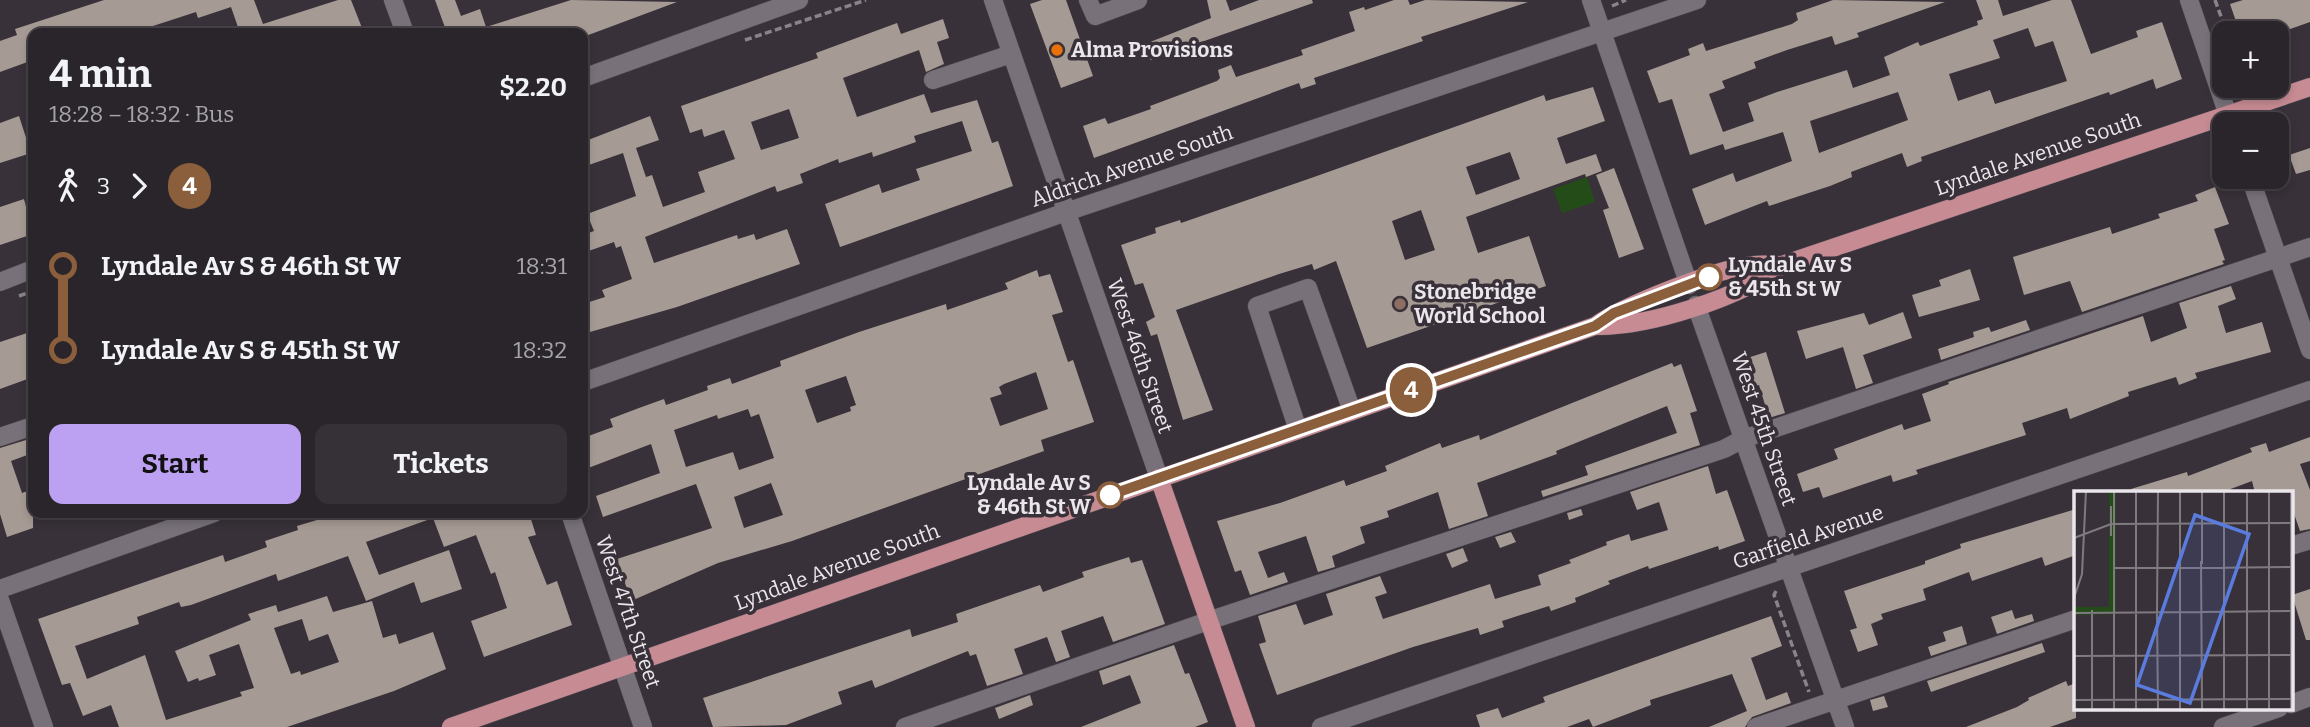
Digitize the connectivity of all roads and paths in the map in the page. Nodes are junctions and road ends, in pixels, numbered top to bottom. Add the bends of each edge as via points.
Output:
1 (393, 0) edge
2 (799, 0) edge
3 (993, 0) edge
4 (1088, 0) edge
5 (1138, 0) edge
6 (1591, 0) edge
7 (1626, 0) edge
8 (1697, 0) edge
9 (2189, 0) edge
10 (2215, 0) edge
11 (1610, 11) dead end
12 (2223, 21) edge
13 (403, 28) edge
14 (1602, 33) junction
15 (1011, 54) junction
16 (588, 76) edge
17 (933, 80) dead end
18 (2310, 87) edge
19 (2228, 112) edge
20 (2248, 112) edge
21 (2212, 125) edge
22 (2254, 189) edge
23 (1066, 212) junction
24 (2310, 247) edge
25 (2278, 258) junction
26 (1782, 265) junction
27 (28, 271) edge
28 (0, 282) edge
29 (1689, 285) junction
30 (1696, 305) junction
31 (1595, 326) junction
32 (2310, 349) edge
33 (588, 380) edge
34 (2310, 390) edge
35 (1352, 411) junction
36 (28, 428) edge
37 (1298, 430) junction
38 (0, 437) edge
39 (1742, 439) junction
40 (1159, 478) junction
41 (200, 518) edge
42 (572, 518) edge
43 (2310, 540) edge
44 (2292, 546) edge
45 (1788, 568) junction
46 (0, 589) edge
47 (1776, 589) dead end
48 (0, 600) edge
49 (2074, 620) edge
50 (1208, 621) junction
51 (623, 667) junction
52 (2310, 697) edge
53 (1835, 700) junction
54 (2292, 704) edge
55 (1814, 707) junction
56 (2273, 710) edge
57 (44, 727) edge
58 (451, 727) edge
59 (643, 727) edge
60 (905, 727) edge
61 (1246, 727) edge
62 (1321, 727) edge
63 (1756, 727) edge
64 (1845, 727) edge
65 (2223, 727) edge

1 - 13 street
2 - 16 street
3 - 15 street, West 46th Street
4 - 5 street via 1095,16
6 - 14 street
7 - 11 path via 1613,4
8 - 14 street, Aldrich Avenue South
9 - 19 street
10 - 12 path
14 - 23 street, Aldrich Avenue South
14 - 29 street
15 - 17 street
15 - 23 street, West 46th Street
18 - 20 main road, Lyndale Avenue South
21 - 26 main road, Lyndale Avenue South
22 - 25 street
23 - 33 street, Aldrich Avenue South
23 - 40 street, West 46th Street
24 - 25 street
25 - 32 street
25 - 39 street
26 - 29 main road, Lyndale Avenue South via 1753,265
26 - 30 main road, Lyndale Avenue South via 1760,282
27 - 28 street
29 - 31 main road, Lyndale Avenue South via 1614,313
30 - 31 main road, Lyndale Avenue South via 1618,327
30 - 39 street, West 45th Street
31 - 35 main road, Lyndale Avenue South
34 - 45 street, Garfield Avenue
35 - 37 main road, Lyndale Avenue South
35 - 37 street via 1308,288 1257,306
36 - 38 street
37 - 40 main road, Lyndale Avenue South
39 - 45 street, West 45th Street
39 - 50 street via 1724,449
40 - 50 main road, West 46th Street
40 - 51 main road, Lyndale Avenue South
41 - 46 street
42 - 51 street, West 47th Street
43 - 44 street
45 - 53 street, West 45th Street
45 - 62 street, Garfield Avenue
47 - 55 path via 1774,595
48 - 57 street
49 - 53 street
50 - 60 street
50 - 61 main road, West 46th Street
51 - 58 main road, Lyndale Avenue South
51 - 59 street, West 47th Street
52 - 54 street
53 - 55 street
53 - 64 street, West 45th Street
55 - 63 street
56 - 65 street

